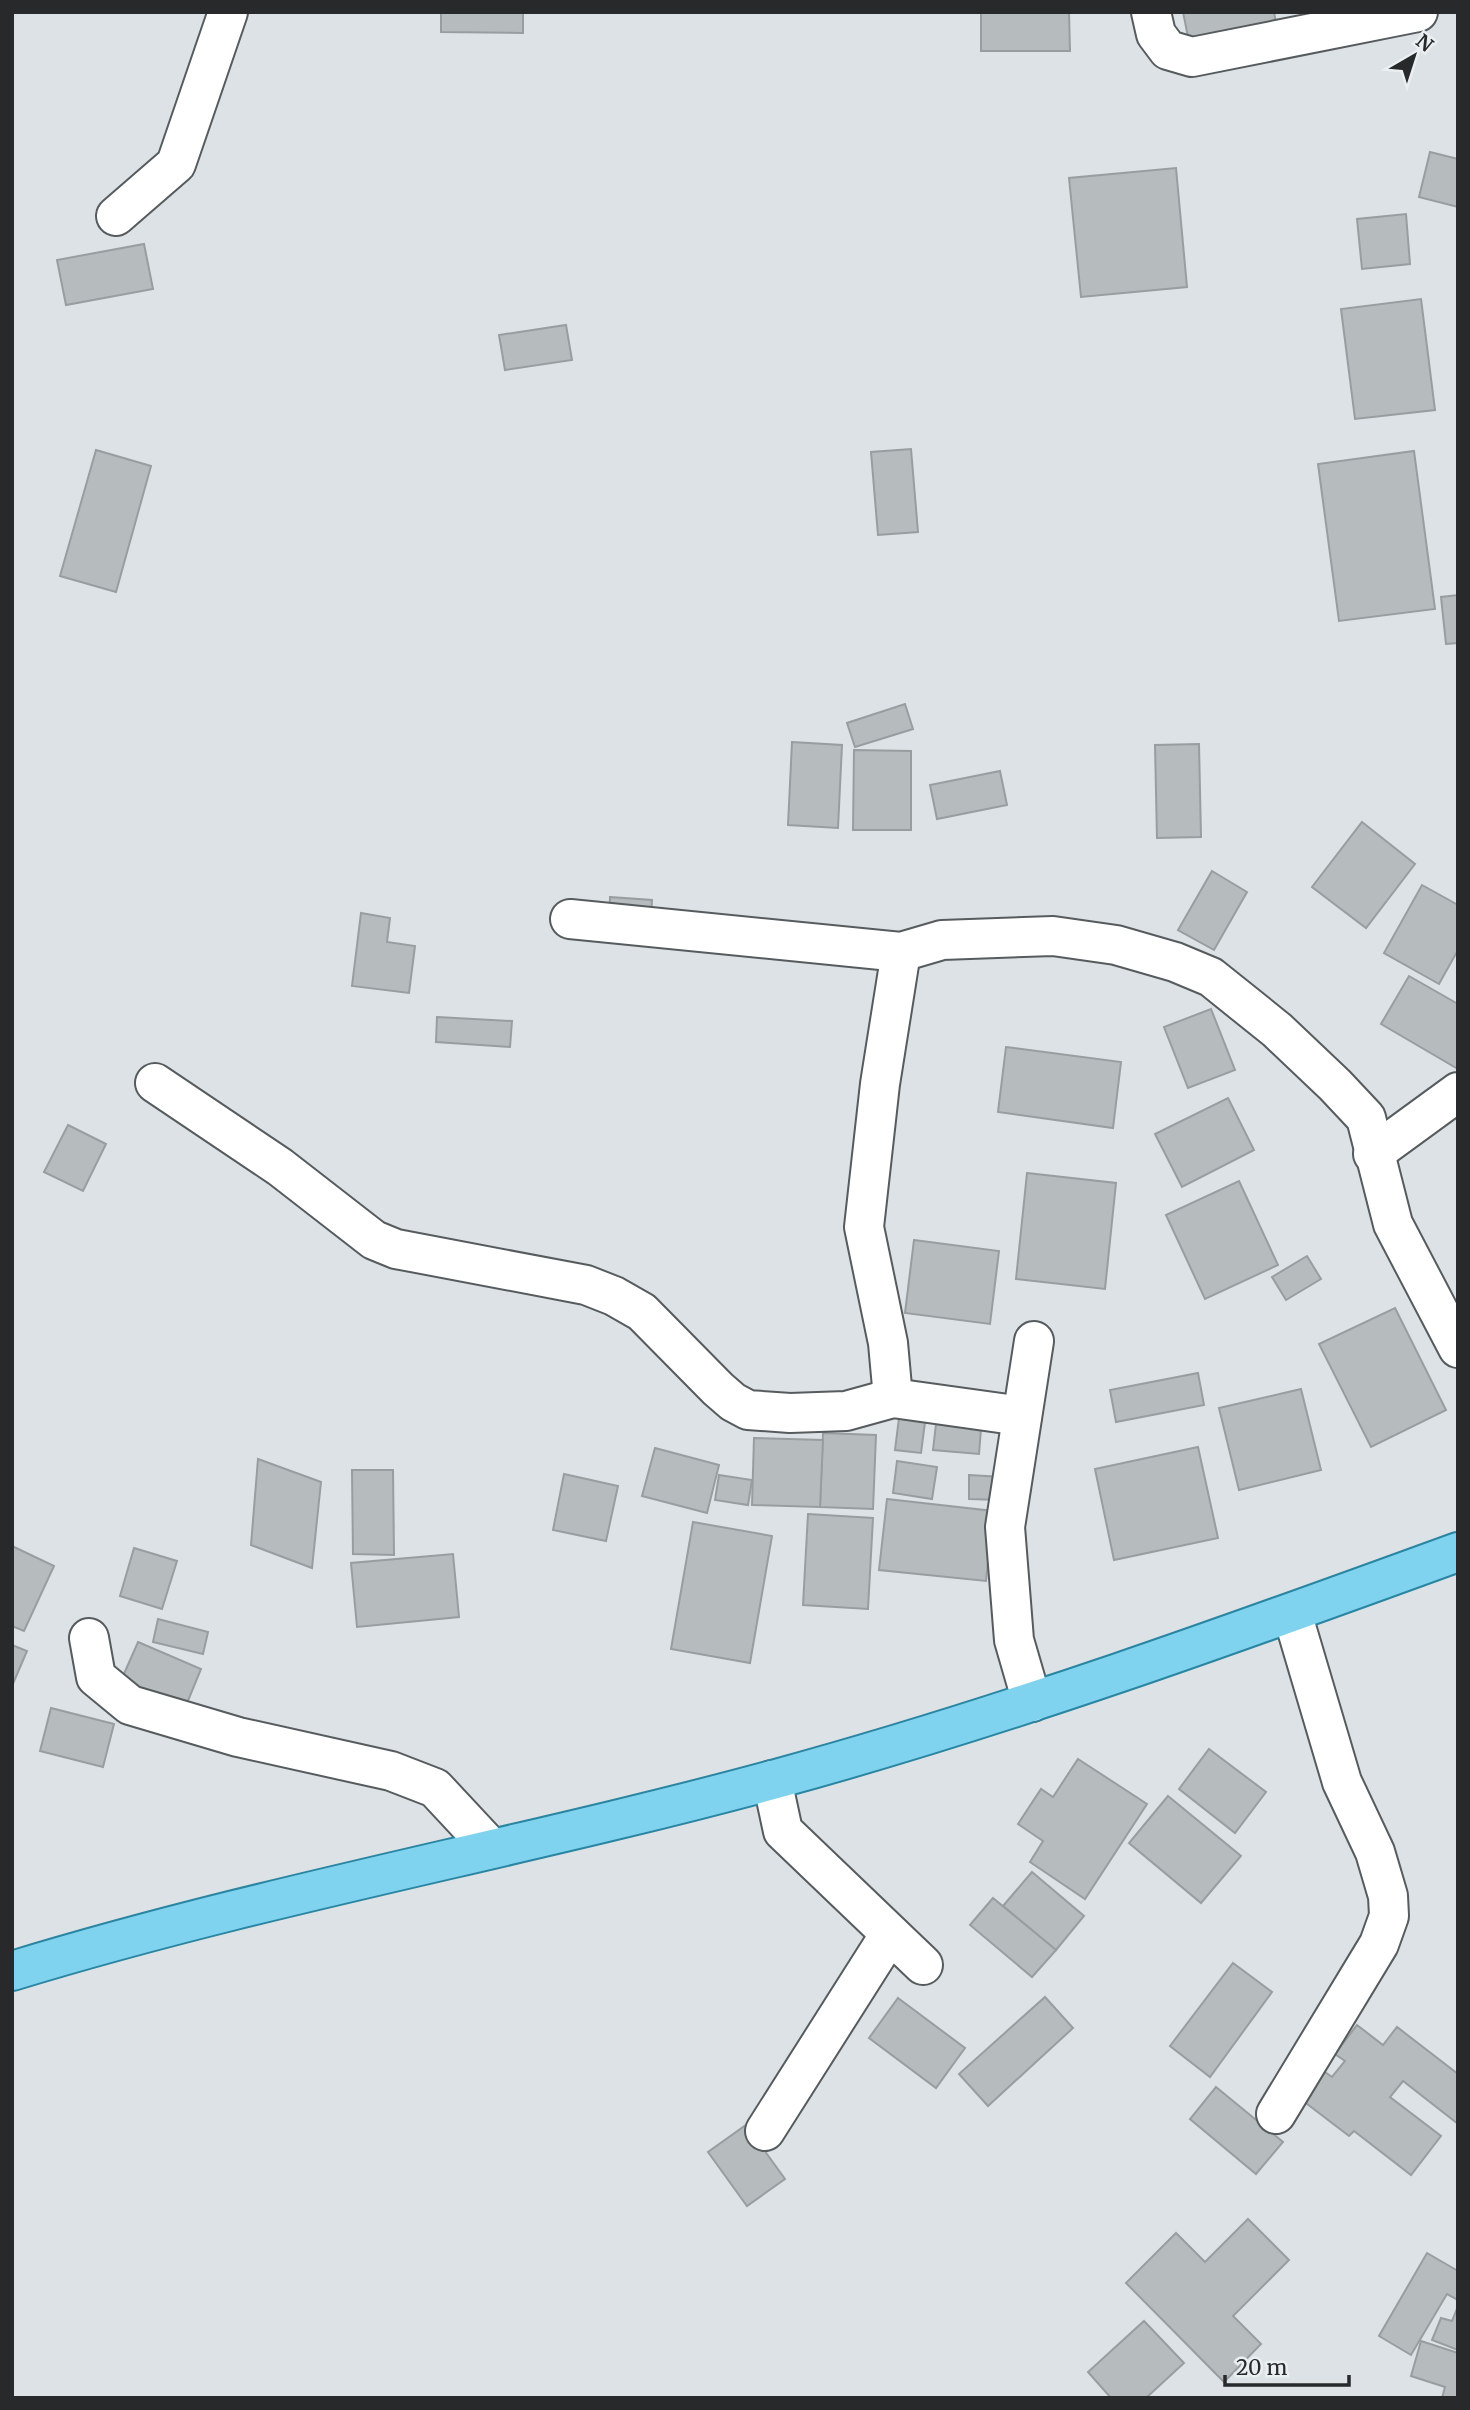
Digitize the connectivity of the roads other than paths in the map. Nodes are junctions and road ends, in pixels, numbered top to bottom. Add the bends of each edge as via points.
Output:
1 (228, 12) edge
2 (1151, 12) edge
3 (1418, 12) edge
4 (116, 216) dead end
5 (570, 919) dead end
6 (901, 952) junction
7 (155, 1083) dead end
8 (1458, 1092) edge
9 (1373, 1154) junction
10 (1034, 1341) dead end
11 (1458, 1348) edge
12 (893, 1398) junction
13 (1022, 1416) junction
14 (1458, 1552) edge
15 (1292, 1613) junction
16 (89, 1638) dead end
17 (1032, 1702) junction
18 (772, 1780) junction
19 (491, 1848) junction
20 (890, 1934) junction
21 (923, 1965) dead end
22 (12, 1971) edge
23 (1276, 2114) dead end
24 (765, 2131) dead end

1 - 4 street via 176,164
2 - 3 street via 1156,34 1168,50 1192,57
5 - 6 street
6 - 9 street via 942,940 1052,936 1116,945 1211,977 1277,1030 1366,1118
6 - 12 street via 864,1227 888,1343
7 - 12 street via 280,1167 374,1240 396,1249 586,1285 614,1296 642,1312 718,1389 748,1410 846,1411
8 - 9 street
9 - 11 street via 1393,1224
10 - 13 street
12 - 13 street
13 - 17 street via 1004,1527 1014,1640
14 - 15 main road
15 - 17 main road
15 - 23 street via 1342,1782 1375,1852 1389,1916 1379,1944
16 - 19 street via 96,1677 130,1705 238,1737 391,1771 435,1788
17 - 18 main road
18 - 19 main road
18 - 20 street via 783,1831
19 - 22 main road via 187,1921
20 - 21 street
20 - 24 street

